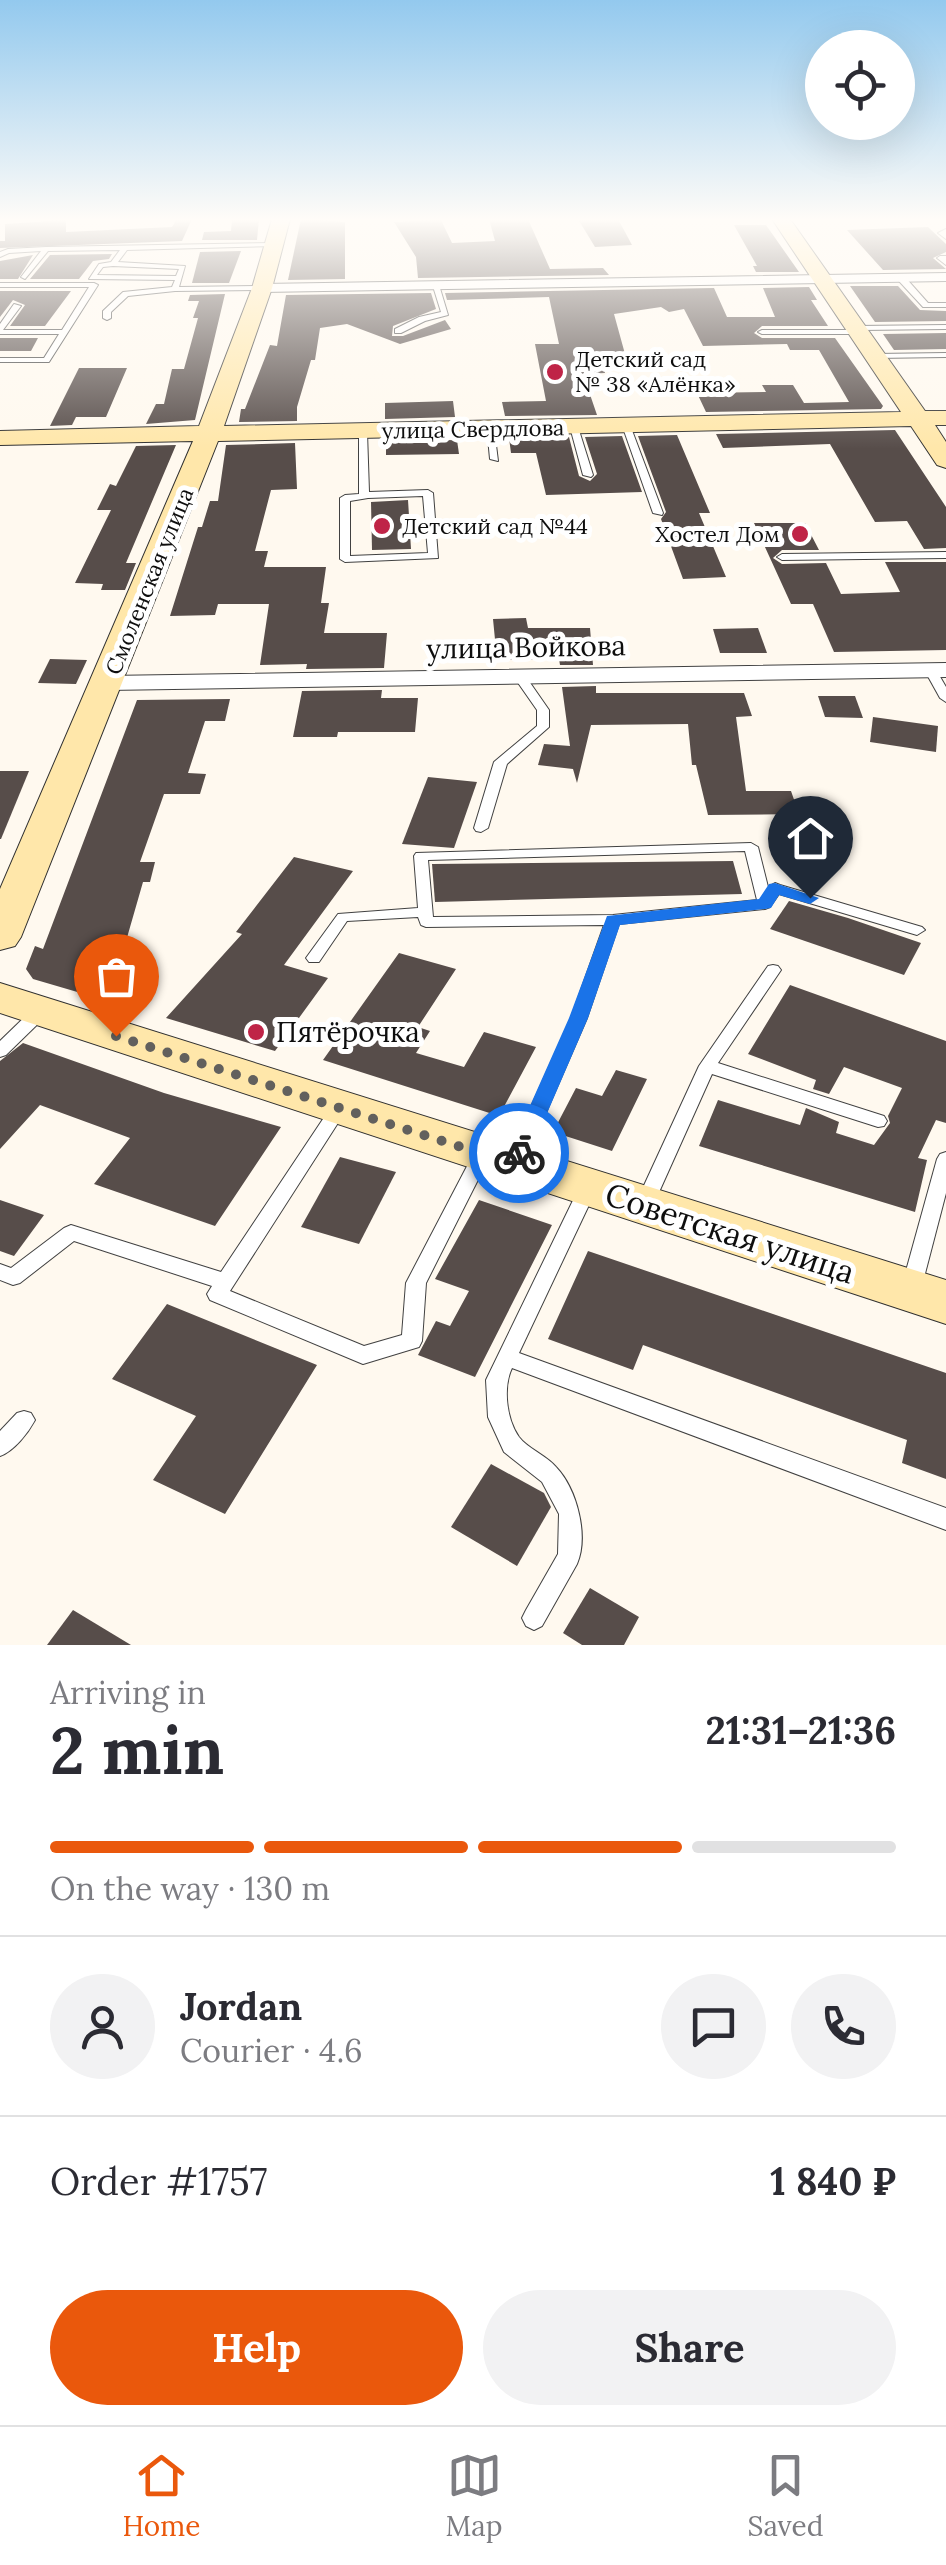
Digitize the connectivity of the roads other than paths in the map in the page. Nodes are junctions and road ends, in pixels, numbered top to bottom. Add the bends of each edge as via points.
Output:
1 (87, 296) edge
2 (124, 296) edge
3 (259, 296) edge
4 (439, 296) edge
5 (834, 296) edge
6 (917, 296) edge
7 (946, 304) edge
8 (17, 306) dead end
9 (108, 318) dead end
10 (946, 327) edge
11 (0, 330) edge
12 (857, 330) junction
13 (398, 331) dead end
14 (64, 332) junction
15 (762, 332) dead end
16 (946, 355) edge
17 (875, 356) junction
18 (0, 360) edge
19 (919, 418) junction
20 (946, 418) edge
21 (626, 426) junction
22 (574, 427) junction
23 (490, 429) junction
24 (363, 432) junction
25 (208, 436) junction
26 (0, 438) edge
27 (495, 459) dead end
28 (946, 460) edge
29 (588, 475) dead end
30 (364, 495) junction
31 (658, 512) dead end
32 (946, 555) edge
33 (782, 557) dead end
34 (939, 670) edge
35 (520, 677) junction
36 (107, 683) junction
37 (946, 698) edge
38 (481, 828) dead end
39 (765, 904) junction
40 (425, 912) junction
41 (613, 920) junction
42 (917, 930) dead end
43 (0, 937) edge
44 (314, 958) dead end
45 (773, 970) dead end
46 (20, 1005) edge
47 (0, 1051) edge
48 (707, 1066) junction
49 (339, 1108) junction
50 (878, 1121) dead end
51 (498, 1159) junction
52 (946, 1159) edge
53 (589, 1187) junction
54 (644, 1205) junction
55 (0, 1272) edge
56 (226, 1282) junction
57 (928, 1296) edge
58 (507, 1357) junction
59 (24, 1420) dead end
60 (0, 1446) edge
61 (946, 1519) edge
62 (534, 1618) dead end

1 - 14 lane
2 - 9 lane via 106,312
3 - 25 street, Смоленская улица
4 - 13 lane via 445,314
5 - 12 street
6 - 7 lane via 926,305
8 - 11 lane
10 - 12 lane
11 - 14 lane
12 - 15 lane
12 - 17 street
14 - 18 lane via 46,360
16 - 17 lane
17 - 19 street
19 - 20 street, улица Свердлова
19 - 21 street, улица Свердлова
19 - 28 street
21 - 22 street, улица Свердлова
21 - 31 lane
22 - 23 street, улица Свердлова
22 - 29 lane
23 - 24 street, улица Свердлова
23 - 27 lane
24 - 25 street, улица Свердлова
24 - 30 lane
25 - 26 street, улица Свердлова
25 - 36 street, Смоленская улица
30 - 30 lane via 345,498 345,558 434,556 428,493
32 - 33 lane
34 - 35 street, улица Войкова
34 - 37 lane
35 - 36 street, улица Войкова
35 - 38 lane via 543,710 543,727 501,762
36 - 43 street, Смоленская улица
39 - 40 lane via 751,847 421,856
39 - 41 lane
39 - 42 lane via 775,888
40 - 41 lane via 426,922
40 - 44 lane via 344,917
41 - 51 lane via 579,1018
45 - 48 lane
46 - 47 lane
46 - 49 street, Советская улица
48 - 50 lane
48 - 54 lane
49 - 51 street, Советская улица
49 - 56 lane
51 - 53 street, Советская улица
51 - 56 lane via 416,1283 412,1341 363,1355 217,1294
52 - 57 lane
53 - 54 street, Советская улица
53 - 58 lane
54 - 57 street, Советская улица
55 - 56 lane via 13,1276 71,1233
58 - 61 lane
58 - 62 lane via 496,1380 500,1417 512,1445 550,1474 570,1513 570,1556
59 - 60 lane

